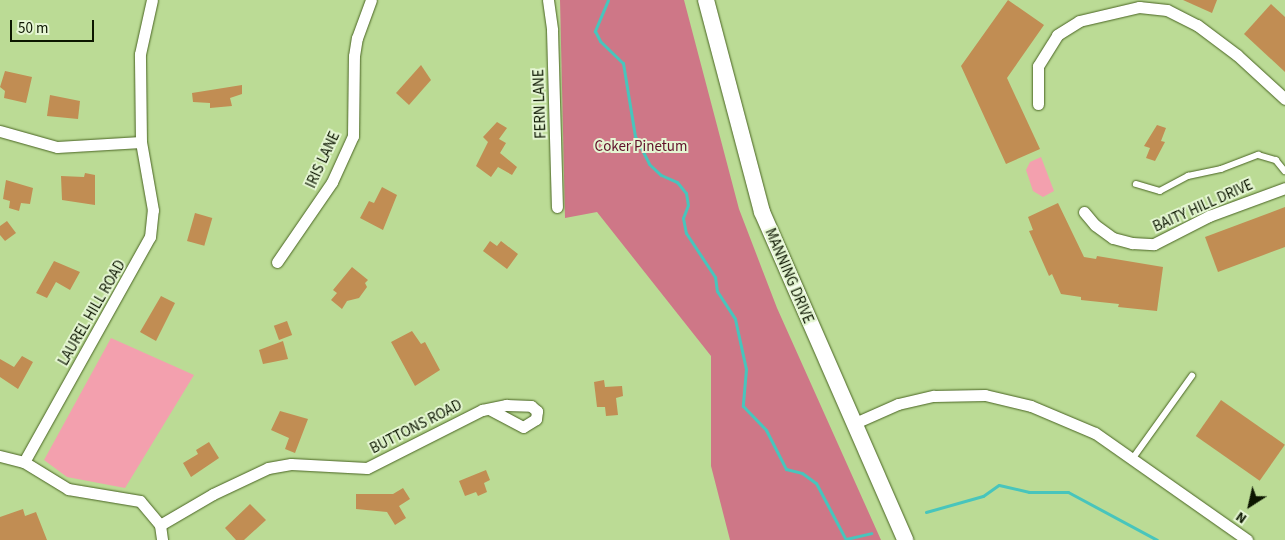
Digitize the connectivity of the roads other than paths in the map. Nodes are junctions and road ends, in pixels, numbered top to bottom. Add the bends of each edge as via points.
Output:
1 (152, 0) edge
2 (371, 0) edge
3 (548, 0) edge
4 (706, 0) edge
5 (1285, 99) edge
6 (1038, 104) dead end
7 (0, 131) edge
8 (141, 142) junction
9 (1285, 172) edge
10 (1136, 184) dead end
11 (1285, 188) edge
12 (557, 207) dead end
13 (1084, 212) dead end
14 (277, 262) dead end
15 (1192, 376) dead end
16 (490, 408) dead end
17 (855, 423) junction
18 (0, 456) edge
19 (1133, 458) junction
20 (24, 462) junction
21 (160, 525) junction
22 (1241, 538) edge
23 (162, 540) edge
24 (905, 540) edge

1 - 8 street, LAUREL HILL ROAD via 140,54
2 - 14 street, IRIS LANE via 354,56 352,136 332,182
3 - 12 street, FERN LANE via 552,30
4 - 17 street, MANNING DRIVE via 762,212 802,309
5 - 6 street via 1238,55 1198,25 1167,10 1139,7 1078,21 1057,36 1038,66
7 - 8 street via 57,147
8 - 20 street, LAUREL HILL ROAD via 153,210 150,237
9 - 10 lane via 1276,160 1258,155 1221,169 1188,176 1160,191
11 - 13 street, BAITY HILL DRIVE via 1209,216 1154,244 1132,244 1113,238
15 - 19 lane
16 - 21 street, BUTTONS ROAD via 367,468 291,464 268,468 213,494
17 - 19 street via 898,404 924,398 985,395 1064,418 1095,433
17 - 24 street, MANNING DRIVE
18 - 20 street
19 - 22 street
20 - 21 street via 68,489 140,501
21 - 23 street

